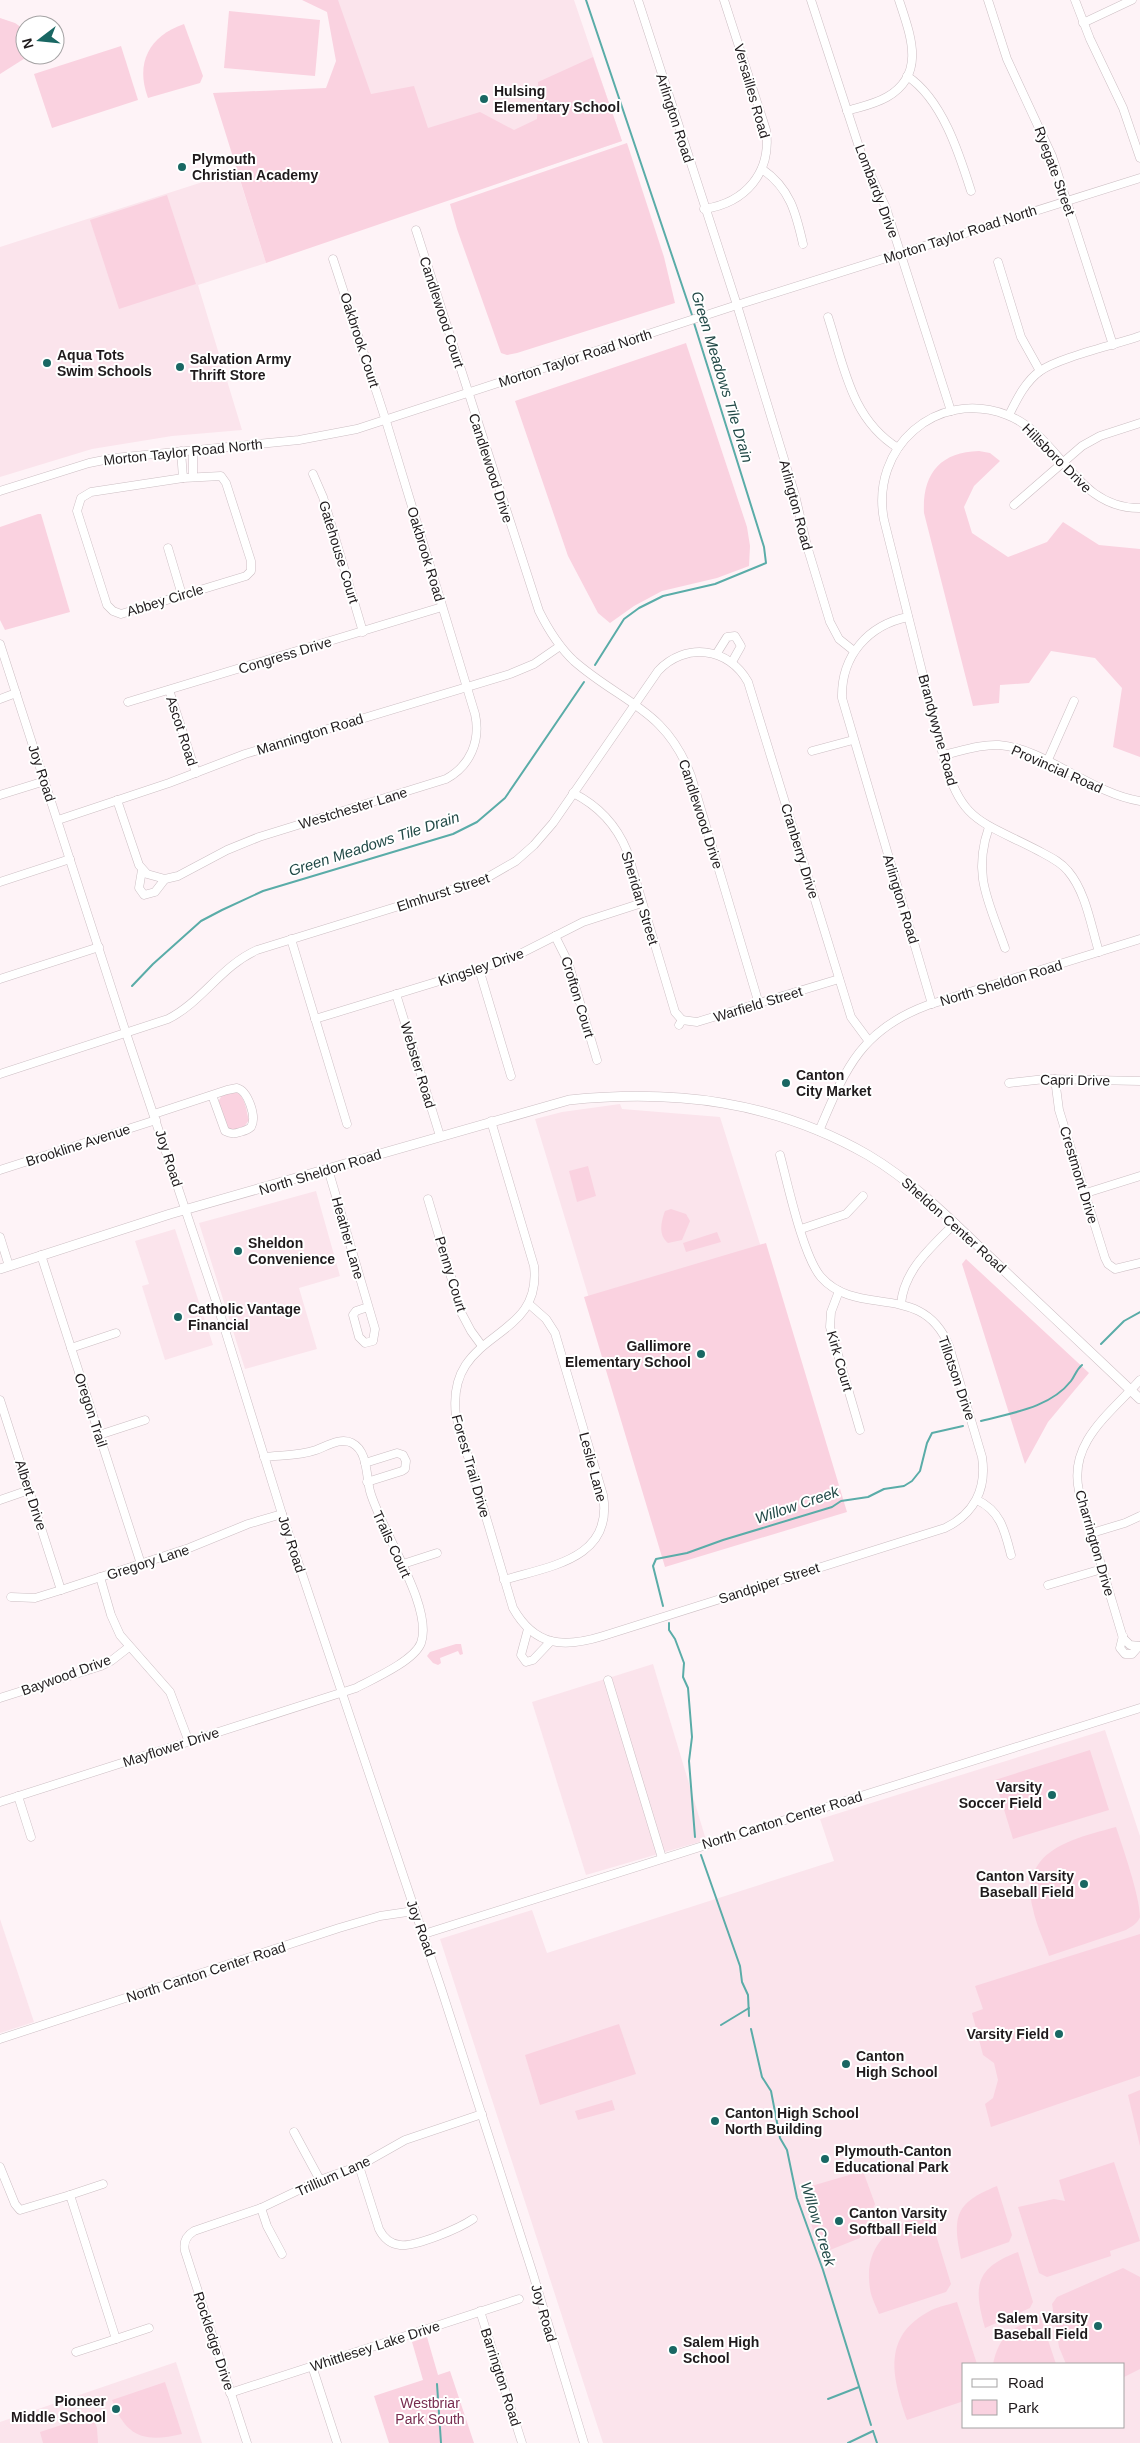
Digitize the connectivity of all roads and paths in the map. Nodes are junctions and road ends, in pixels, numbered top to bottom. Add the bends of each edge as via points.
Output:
1 (638, 0) edge
2 (724, 0) edge
3 (811, 0) edge
4 (899, 0) edge
5 (988, 0) edge
6 (1075, 0) edge
7 (1132, 0) edge
8 (1083, 23) junction
9 (907, 76) junction
10 (847, 111) junction
11 (1140, 158) edge
12 (762, 169) junction
13 (1140, 178) edge
14 (971, 191) dead end
15 (1066, 200) junction
16 (704, 209) junction
17 (416, 230) dead end
18 (803, 244) dead end
19 (900, 253) junction
20 (333, 259) dead end
21 (998, 262) dead end
22 (737, 305) junction
23 (828, 317) dead end
24 (1140, 336) edge
25 (1113, 345) junction
26 (1040, 371) junction
27 (467, 393) junction
28 (951, 410) junction
29 (1009, 416) junction
30 (386, 421) junction
31 (1140, 424) edge
32 (898, 448) junction
33 (193, 450) junction
34 (181, 451) junction
35 (1063, 463) junction
36 (313, 474) dead end
37 (193, 477) junction
38 (183, 478) junction
39 (0, 491) edge
40 (1014, 505) dead end
41 (1140, 508) edge
42 (168, 548) dead end
43 (182, 595) junction
44 (442, 607) junction
45 (908, 617) junction
46 (363, 632) junction
47 (0, 644) edge
48 (560, 646) junction
49 (854, 651) junction
50 (717, 654) junction
51 (732, 662) junction
52 (467, 687) junction
53 (169, 690) junction
54 (16, 694) junction
55 (0, 699) edge
56 (1074, 701) dead end
57 (128, 702) dead end
58 (634, 704) junction
59 (853, 740) junction
60 (812, 751) dead end
61 (943, 755) junction
62 (1047, 762) junction
63 (196, 772) junction
64 (45, 781) junction
65 (573, 793) junction
66 (0, 795) edge
67 (117, 800) junction
68 (1140, 801) edge
69 (58, 820) junction
70 (990, 827) junction
71 (70, 859) junction
72 (142, 870) junction
73 (165, 879) junction
74 (0, 882) edge
75 (642, 903) junction
76 (555, 936) junction
77 (291, 939) junction
78 (1140, 939) edge
79 (99, 947) junction
80 (1005, 948) dead end
81 (1099, 952) junction
82 (479, 969) junction
83 (0, 979) edge
84 (839, 979) junction
85 (396, 994) junction
86 (759, 1004) junction
87 (932, 1004) junction
88 (315, 1019) junction
89 (680, 1022) joint
90 (126, 1033) junction
91 (868, 1040) junction
92 (597, 1060) dead end
93 (0, 1074) edge
94 (511, 1076) dead end
95 (1056, 1079) junction
96 (1140, 1081) edge
97 (1009, 1083) dead end
98 (212, 1095) junction
99 (644, 1096) joint
100 (155, 1117) junction
101 (491, 1120) junction
102 (347, 1124) dead end
103 (818, 1131) junction
104 (440, 1136) junction
105 (780, 1155) dead end
106 (0, 1170) edge
107 (328, 1170) junction
108 (1140, 1176) edge
109 (1086, 1193) junction
110 (863, 1196) dead end
111 (428, 1199) dead end
112 (186, 1211) junction
113 (955, 1224) junction
114 (801, 1229) junction
115 (0, 1237) edge
116 (41, 1255) junction
117 (1140, 1263) edge
118 (5, 1267) edge
119 (839, 1291) junction
120 (529, 1304) junction
121 (901, 1304) junction
122 (368, 1307) dead end
123 (116, 1333) dead end
124 (482, 1346) junction
125 (71, 1348) junction
126 (1140, 1380) edge
127 (1131, 1391) junction
128 (0, 1400) edge
129 (1140, 1400) edge
130 (145, 1420) dead end
131 (860, 1430) dead end
132 (99, 1435) junction
133 (264, 1457) junction
134 (365, 1463) junction
135 (367, 1482) junction
136 (29, 1490) junction
137 (0, 1500) edge
138 (977, 1500) junction
139 (282, 1514) junction
140 (1140, 1516) edge
141 (1092, 1533) junction
142 (438, 1553) dead end
143 (1011, 1556) dead end
144 (141, 1564) junction
145 (404, 1564) junction
146 (1102, 1569) junction
147 (100, 1577) junction
148 (504, 1580) junction
149 (1048, 1585) dead end
150 (62, 1590) junction
151 (11, 1597) dead end
152 (528, 1629) junction
153 (539, 1636) joint
154 (1123, 1636) junction
155 (551, 1641) junction
156 (1139, 1646) edge
157 (129, 1647) junction
158 (608, 1680) dead end
159 (341, 1692) junction
160 (0, 1698) edge
161 (1140, 1708) edge
162 (189, 1742) junction
163 (18, 1796) junction
164 (0, 1802) edge
165 (31, 1837) dead end
166 (662, 1858) junction
167 (414, 1911) junction
168 (424, 1934) junction
169 (0, 2039) edge
170 (482, 2114) junction
171 (294, 2132) dead end
172 (359, 2166) junction
173 (0, 2167) edge
174 (320, 2180) junction
175 (103, 2184) dead end
176 (70, 2195) junction
177 (261, 2208) junction
178 (473, 2219) dead end
179 (186, 2239) joint
180 (282, 2254) dead end
181 (519, 2298) dead end
182 (480, 2312) junction
183 (149, 2328) dead end
184 (116, 2339) junction
185 (76, 2352) dead end
186 (312, 2366) junction
187 (230, 2393) junction
188 (247, 2443) edge
189 (337, 2443) edge
190 (522, 2443) edge
191 (584, 2443) edge

1 - 16 street, Arlington Road
2 - 12 street, Versailles Road via 766,130 767,150
3 - 10 street, Lombardy Drive
4 - 9 street via 912,44 912,61
5 - 15 street, Ryegate Street via 1007,59 1050,149
6 - 8 street
7 - 8 street
8 - 11 street via 1123,108
9 - 10 street via 887,97
9 - 14 street via 921,88 948,129
10 - 19 street, Lombardy Drive via 861,153 886,208
12 - 16 street, Versailles Road via 754,184 740,196 724,205
12 - 18 street via 790,198
13 - 15 street, Morton Taylor Road North
15 - 19 street, Morton Taylor Road North
15 - 25 street, Ryegate Street
16 - 22 street, Arlington Road
17 - 27 street, Candlewood Court
19 - 22 street, Morton Taylor Road North
19 - 28 street, Lombardy Drive
20 - 30 street, Oakbrook Court
21 - 26 street via 1021,337
22 - 27 street, Morton Taylor Road North
22 - 49 street, Arlington Road via 830,622 839,638
23 - 32 street via 857,406 877,433
24 - 25 street
25 - 26 street via 1055,363
26 - 29 street via 1024,389
27 - 30 street, Morton Taylor Road North
27 - 48 street, Candlewood Drive via 534,599
28 - 29 street, Hillsboro Drive via 982,408
28 - 32 street, Hillsboro Drive via 921,425
29 - 35 street, Hillsboro Drive via 1033,431
30 - 33 street, Morton Taylor Road North via 321,438
30 - 44 street, Oakbrook Road
31 - 35 street via 1092,440
32 - 45 street, Brandywyne Road via 885,475 882,505
33 - 34 street, Morton Taylor Road North
33 - 37 street
34 - 38 street
34 - 39 street, Morton Taylor Road North via 130,455 95,462
35 - 40 street
35 - 41 street, Hillsboro Drive via 1100,498
36 - 46 street, Gatehouse Court via 323,497
37 - 38 street, Abbey Circle
37 - 43 street, Abbey Circle via 221,476 226,483 251,561 251,571 246,576
38 - 43 street, Abbey Circle via 91,492 81,498 77,511 107,605 113,611 121,614
42 - 43 street
44 - 46 street, Congress Drive
44 - 52 street, Oakbrook Road
45 - 49 street via 877,628
45 - 61 street, Brandywyne Road
46 - 53 street, Congress Drive
47 - 54 street, Joy Road
48 - 52 street, Mannington Road via 525,668
48 - 58 street, Candlewood Drive via 580,665
49 - 59 street, Arlington Road via 846,668 842,691
50 - 51 street, Cranberry Drive
50 - 51 street via 727,637 735,636 741,646
50 - 58 street, Elmhurst Street via 687,654 668,662
51 - 84 street, Cranberry Drive via 745,676 753,695
52 - 63 street, Mannington Road via 245,754
52 - 73 street, Westchester Lane via 476,720 476,737 468,760 451,776 259,837 178,876
53 - 57 street, Congress Drive
53 - 63 street, Ascot Road
54 - 55 street
54 - 64 street, Joy Road
56 - 62 street
58 - 65 street, Elmhurst Street
58 - 86 street, Candlewood Drive via 665,729 686,764
59 - 60 street
59 - 87 street, Arlington Road
61 - 62 street, Provincial Road via 999,745 1019,749
61 - 70 street, Brandywyne Road via 958,797 972,815
62 - 68 street, Provincial Road via 1110,793
63 - 67 street, Mannington Road
64 - 66 street
64 - 69 street, Joy Road
65 - 75 street, Sheridan Street via 599,809 619,832
65 - 77 street, Elmhurst Street via 534,846 494,875 471,885
67 - 69 street, Mannington Road
67 - 72 street, Westchester Lane
69 - 71 street, Joy Road
70 - 80 street via 982,852 981,871
70 - 81 street, Brandywyne Road via 1056,859 1068,870 1079,888
71 - 74 street
71 - 79 street, Joy Road
72 - 73 street via 153,877
72 - 73 street, Westchester Lane via 139,888 144,895 155,892
75 - 76 street, Kingsley Drive via 583,922
75 - 89 street, Sheridan Street
76 - 82 street, Kingsley Drive via 518,956
76 - 92 street, Crofton Court via 568,962
77 - 88 street
77 - 90 street, Elmhurst Street via 236,961 174,1016
78 - 81 street, North Sheldon Road
79 - 83 street
79 - 90 street, Joy Road
81 - 87 street, North Sheldon Road
82 - 85 street, Kingsley Drive
82 - 94 street
84 - 86 street, Warfield Street
84 - 91 street, Cranberry Drive via 851,1018
85 - 88 street, Kingsley Drive
85 - 104 street, Webster Road
86 - 89 street, Warfield Street via 697,1022
87 - 91 street, North Sheldon Road via 902,1016
88 - 102 street
90 - 93 street, Elmhurst Street
90 - 100 street, Joy Road
91 - 103 street, North Sheldon Road via 839,1082
95 - 96 street, Capri Drive
95 - 97 street, Capri Drive
95 - 109 street, Crestmont Drive via 1059,1110
98 - 98 street, Brookline Avenue via 234,1088 242,1089 251,1111 252,1126 233,1134 225,1131
98 - 100 street, Brookline Avenue
99 - 101 main road, North Sheldon Road via 569,1100
99 - 103 main road, Sheldon Center Road via 734,1104 774,1114
100 - 106 street, Brookline Avenue
100 - 112 street, Joy Road
101 - 104 main road, North Sheldon Road
101 - 120 street, Forest Trail Drive via 534,1266 535,1287
103 - 113 main road, Sheldon Center Road via 882,1164
104 - 107 main road, North Sheldon Road
105 - 114 street, Tillotson Drive
107 - 112 main road, North Sheldon Road
107 - 122 street, Heather Lane
108 - 109 street
109 - 117 street, Crestmont Drive via 1105,1258 1113,1268 1119,1269
110 - 114 street via 846,1214
111 - 124 street, Penny Court via 462,1314
112 - 116 main road, North Sheldon Road
112 - 133 street, Joy Road
113 - 121 street via 911,1271
113 - 127 main road, Sheldon Center Road
114 - 119 street, Tillotson Drive via 816,1270
115 - 118 street
116 - 118 main road, North Sheldon Road
116 - 125 street, Oregon Trail
119 - 121 street, Tillotson Drive
119 - 131 street, Kirk Court via 831,1312 830,1327
120 - 124 street, Forest Trail Drive via 516,1320
120 - 148 street, Leslie Lane via 546,1319 555,1333 602,1494 604,1514 597,1536 580,1554
121 - 138 street, Tillotson Drive via 931,1319 949,1346 982,1457 984,1476
123 - 125 street
124 - 148 street, Forest Trail Drive via 472,1354 461,1373 455,1409
125 - 132 street, Oregon Trail
126 - 127 street, Charrington Drive
127 - 129 main road, Sheldon Center Road
127 - 141 street, Charrington Drive via 1091,1433 1079,1456 1078,1483
128 - 136 street, Albert Drive
130 - 132 street
132 - 144 street, Oregon Trail
133 - 134 street, Trails Court via 306,1453 345,1441 360,1450
133 - 139 street, Joy Road
134 - 135 street, Trails Court
134 - 135 street via 398,1453 406,1461 402,1471
135 - 145 street, Trails Court via 375,1508
136 - 137 street
136 - 150 street, Albert Drive
138 - 143 street via 989,1506 998,1517
138 - 155 street, Sandpiper Street via 963,1518 945,1528 584,1642
139 - 144 street, Gregory Lane
139 - 159 street, Joy Road
140 - 141 street
141 - 146 street, Charrington Drive
142 - 145 street
144 - 147 street, Gregory Lane
145 - 159 street, Trails Court via 423,1625 419,1647 401,1664 358,1687
146 - 149 street
146 - 154 street, Charrington Drive
147 - 150 street, Gregory Lane
147 - 157 street via 113,1620
148 - 152 street, Forest Trail Drive via 513,1608
150 - 151 street, Gregory Lane via 35,1598
152 - 153 street, Forest Trail Drive
152 - 155 street via 521,1655 526,1662 533,1660
153 - 155 street, Sandpiper Street
154 - 156 street, Charrington Drive via 1130,1645
154 - 156 street, Charrington Drive via 1120,1648 1125,1654 1132,1654
157 - 160 street, Baywood Drive via 101,1666
157 - 162 street via 170,1692
158 - 166 street
159 - 162 street, Mayflower Drive
159 - 167 street, Joy Road
161 - 166 street, North Canton Center Road
162 - 163 street, Mayflower Drive
163 - 164 street, Mayflower Drive
163 - 165 street
166 - 168 street, North Canton Center Road
167 - 168 street, Joy Road
167 - 169 street, North Canton Center Road via 380,1916
168 - 170 street, Joy Road
170 - 172 street, Trillium Lane via 405,2140
170 - 191 street, Joy Road
171 - 174 street
172 - 174 street, Trillium Lane
172 - 178 street via 379,2229 392,2242 407,2245 461,2228
173 - 176 street via 14,2204 20,2210
174 - 177 street, Trillium Lane
175 - 176 street
176 - 184 street
177 - 179 street, Trillium Lane via 194,2231
177 - 180 street
179 - 187 street, Rockledge Drive via 185,2251
181 - 182 street, Whittlesey Lake Drive
182 - 186 street, Whittlesey Lake Drive
182 - 190 street, Barrington Road
183 - 184 street
184 - 185 street
186 - 187 street, Whittlesey Lake Drive
186 - 189 street
187 - 188 street, Rockledge Drive

